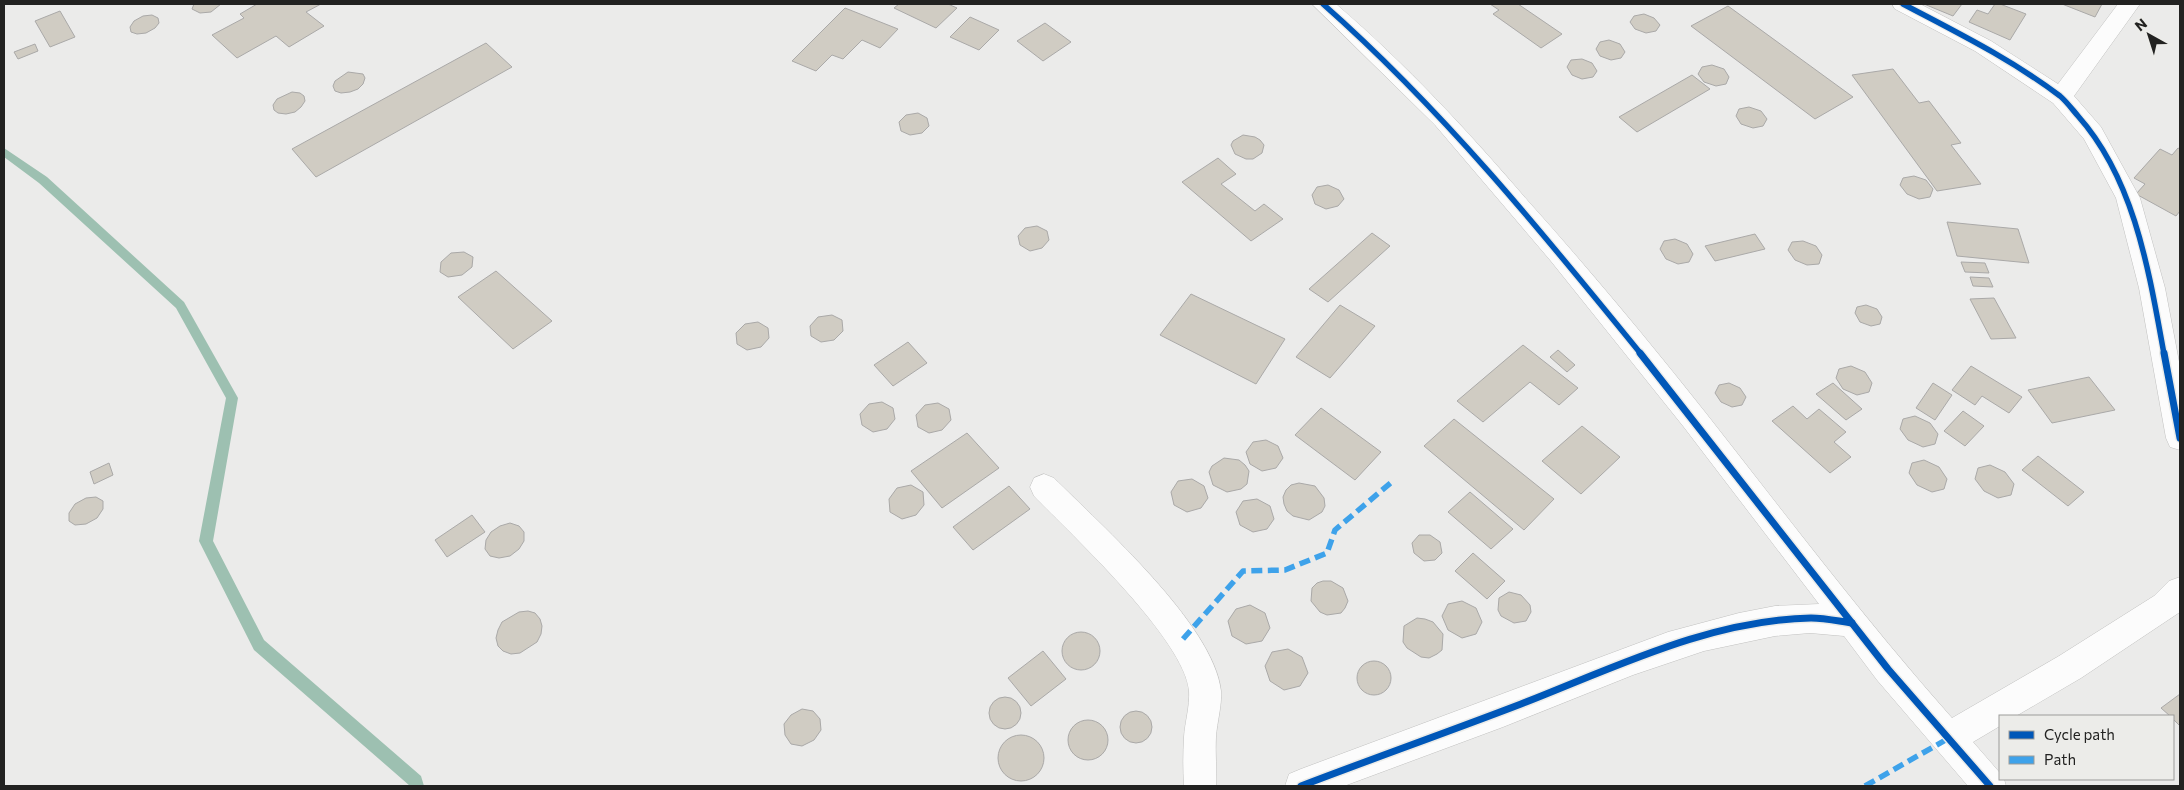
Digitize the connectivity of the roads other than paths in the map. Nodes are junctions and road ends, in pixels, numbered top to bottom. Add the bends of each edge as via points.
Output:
1 (1323, 4) edge
2 (1903, 4) edge
3 (2129, 4) edge
4 (2061, 97) junction
5 (2180, 438) edge
6 (1044, 487) dead end
7 (2180, 591) edge
8 (1852, 623) junction
9 (1949, 738) junction
10 (1200, 786) edge
11 (1301, 786) edge
12 (1990, 786) edge

1 - 8 street via 1443,119 1552,246 1693,418
2 - 4 street via 1982,46
3 - 4 street
4 - 5 street via 2092,133 2128,198 2152,288
6 - 10 street via 1138,583 1183,639 1200,669 1205,692 1200,738
7 - 9 street via 2165,606 2070,667
8 - 9 street
8 - 11 street via 1811,618 1754,625 1691,640 1608,668 1532,700
9 - 12 street

